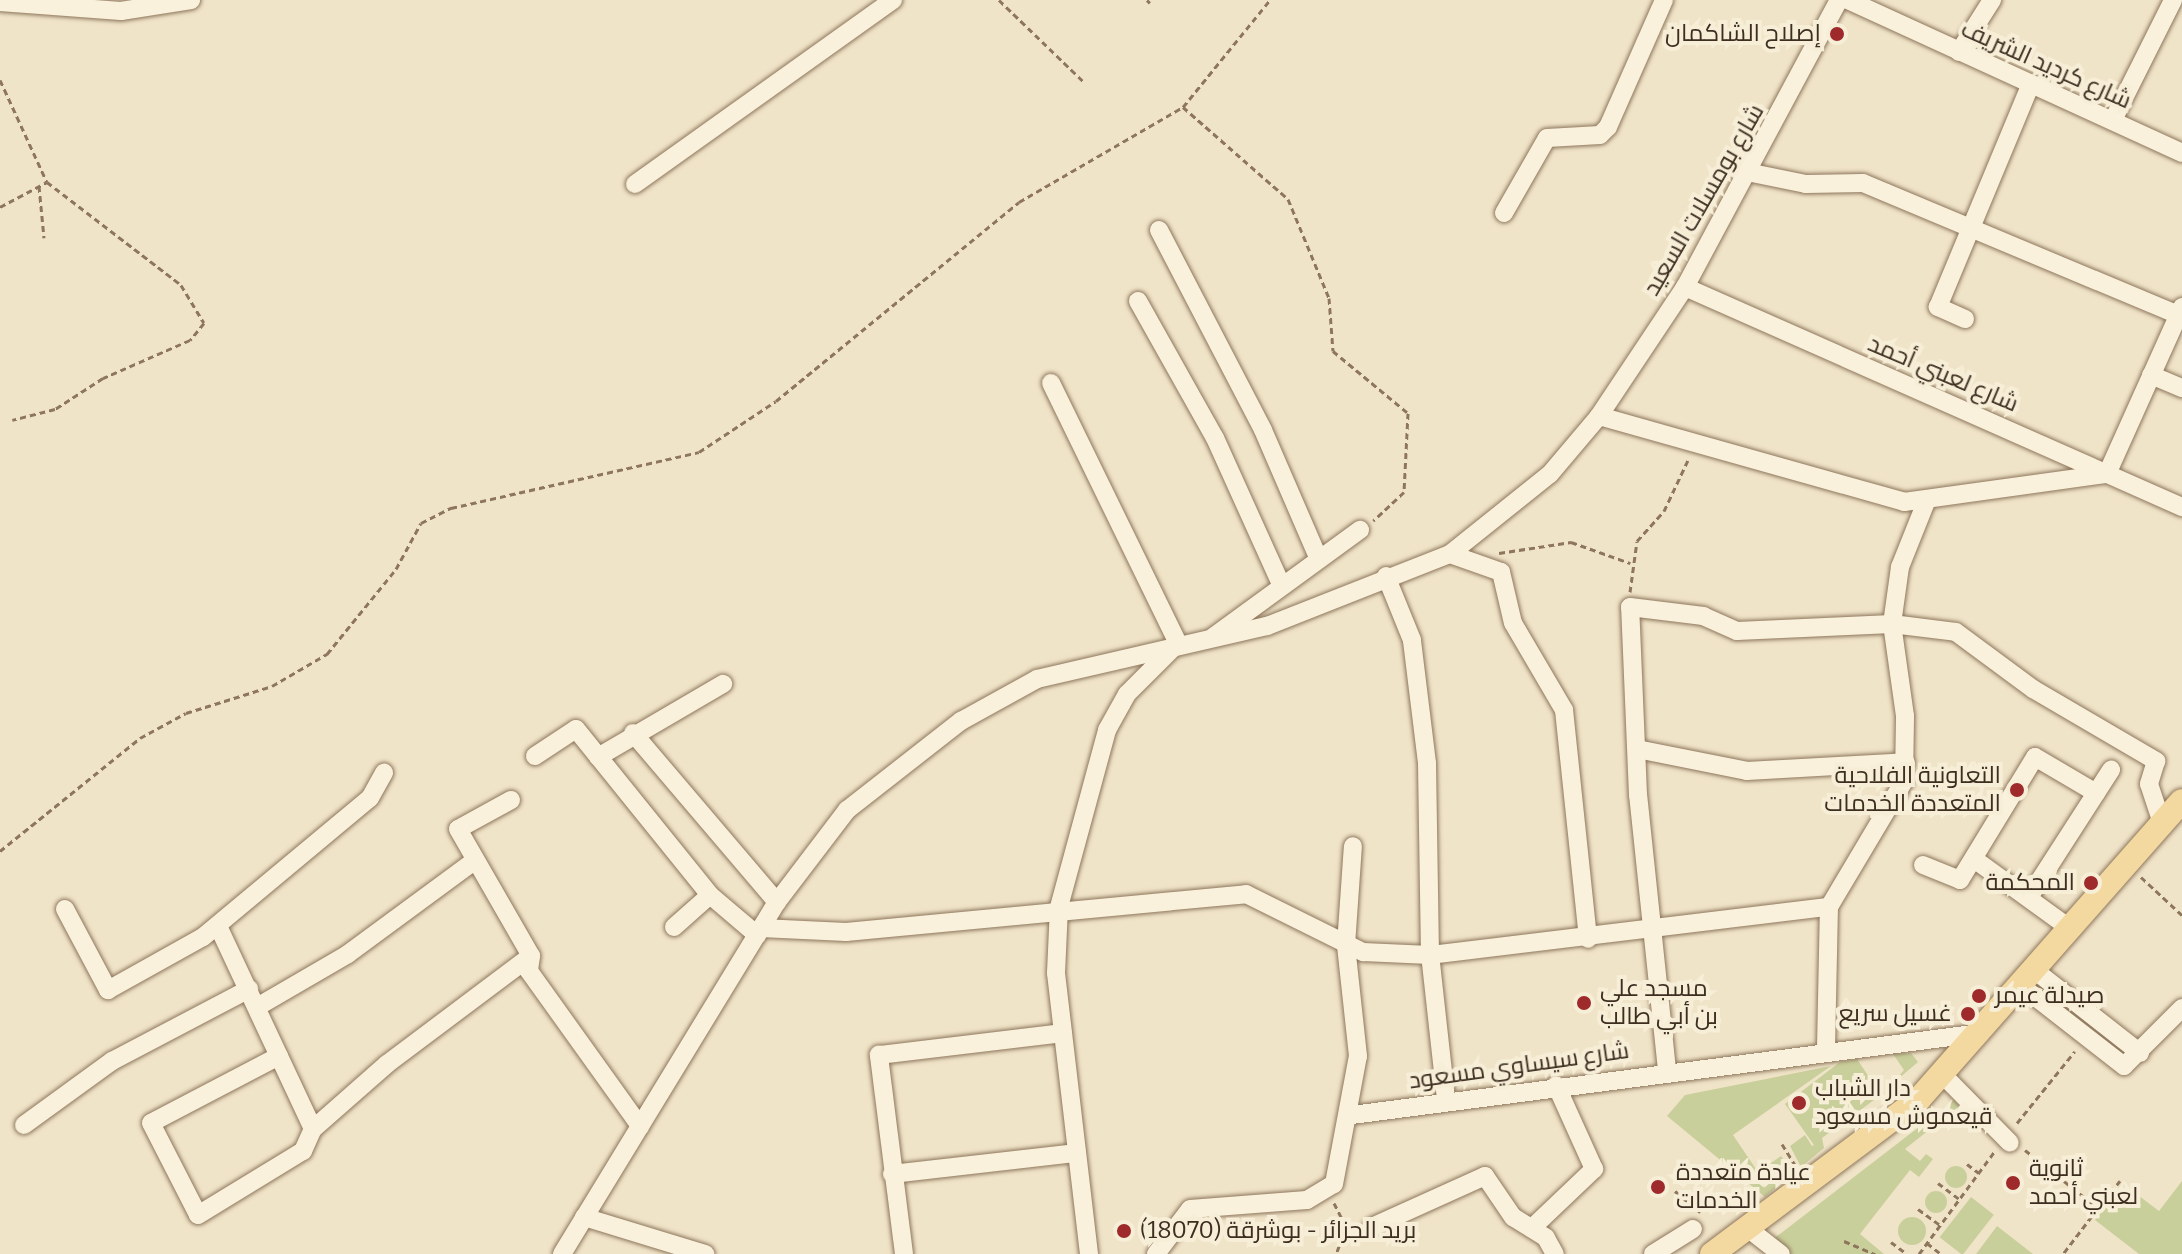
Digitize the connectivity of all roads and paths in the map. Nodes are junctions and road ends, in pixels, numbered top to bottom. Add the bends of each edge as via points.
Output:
1 (191, 0) edge
2 (893, 0) edge
3 (999, 0) edge
4 (1270, 0) edge
5 (1664, 0) edge
6 (1992, 0) edge
7 (2173, 0) edge
8 (1851, 1) edge
9 (0, 2) edge
10 (1959, 52) junction
11 (0, 80) edge
12 (1083, 81) dead end
13 (2031, 84) junction
14 (1183, 107) junction
15 (2113, 120) junction
16 (2182, 153) edge
17 (1752, 173) junction
18 (47, 182) junction
19 (635, 184) dead end
20 (39, 186) junction
21 (0, 207) edge
22 (1504, 213) dead end
23 (1971, 223) junction
24 (1159, 230) dead end
25 (44, 238) dead end
26 (1685, 287) junction
27 (1138, 301) dead end
28 (2180, 311) edge
29 (1965, 319) dead end
30 (2151, 375) junction
31 (1051, 383) dead end
32 (2182, 388) edge
33 (1599, 416) junction
34 (12, 420) dead end
35 (1695, 442) junction
36 (2107, 474) junction
37 (1926, 502) junction
38 (2182, 507) edge
39 (1360, 530) joint
40 (1450, 554) junction
41 (1317, 555) junction
42 (1476, 562) junction
43 (1630, 563) junction
44 (1386, 576) junction
45 (1280, 582) junction
46 (1630, 607) junction
47 (1892, 624) junction
48 (1211, 638) junction
49 (1176, 646) junction
50 (723, 684) dead end
51 (633, 733) junction
52 (1637, 749) junction
53 (535, 756) dead end
54 (598, 757) junction
55 (1906, 762) junction
56 (2111, 770) dead end
57 (384, 773) dead end
58 (2096, 793) junction
59 (511, 800) dead end
60 (2182, 801) edge
61 (2162, 823) junction
62 (1353, 846) dead end
63 (0, 851) edge
64 (1974, 859) junction
65 (474, 861) junction
66 (2126, 862) junction
67 (1923, 865) dead end
68 (2031, 894) junction
69 (710, 895) junction
70 (777, 902) junction
71 (1059, 907) junction
72 (1829, 907) junction
73 (65, 909) dead end
74 (2182, 915) edge
75 (218, 926) junction
76 (674, 927) dead end
77 (2068, 927) junction
78 (1651, 930) junction
79 (759, 931) junction
80 (1588, 939) junction
81 (1346, 945) junction
82 (1430, 955) junction
83 (531, 956) junction
84 (2026, 977) junction
85 (249, 989) junction
86 (257, 1007) junction
87 (2182, 1008) edge
88 (1063, 1033) junction
89 (1981, 1033) junction
90 (2086, 1036) junction
91 (1931, 1037) junction
92 (1826, 1048) junction
93 (2140, 1053) junction
94 (279, 1056) junction
95 (1667, 1070) junction
96 (1947, 1071) junction
97 (1556, 1085) junction
98 (1446, 1099) junction
99 (1352, 1115) junction
100 (24, 1125) dead end
101 (640, 1126) junction
102 (313, 1129) junction
103 (2008, 1139) junction
104 (1782, 1144) dead end
105 (1785, 1150) dead end
106 (1077, 1153) junction
107 (1967, 1164) dead end
108 (1979, 1173) junction
109 (892, 1174) junction
110 (2120, 1181) dead end
111 (1938, 1183) dead end
112 (1329, 1192) junction
113 (1959, 1199) junction
114 (2098, 1208) junction
115 (1918, 1209) dead end
116 (584, 1217) junction
117 (1940, 1225) junction
118 (1372, 1227) dead end
119 (1532, 1228) junction
120 (1844, 1241) dead end
121 (1891, 1242) dead end
122 (1927, 1243) junction
123 (1766, 1246) edge
124 (1905, 1253) edge
125 (562, 1254) edge
126 (705, 1254) edge
127 (904, 1254) edge
128 (1089, 1254) edge
129 (1156, 1254) edge
130 (1336, 1254) edge
131 (1555, 1254) edge
132 (1653, 1254) edge
133 (1690, 1254) edge
134 (1712, 1254) edge
135 (1875, 1254) edge
136 (1895, 1254) edge
137 (1919, 1254) edge
138 (1941, 1254) edge
139 (2063, 1254) edge

1 - 9 street via 121,11
2 - 19 street
3 - 12 path
4 - 14 path
5 - 22 street via 1608,127 1600,135 1547,138
6 - 10 street
7 - 15 street
8 - 10 street, شارع كرديد الشريف
8 - 17 street, شارع بومسلات السعيد
10 - 13 street, شارع كرديد الشريف
11 - 18 path
13 - 15 street, شارع كرديد الشريف
13 - 23 street
14 - 39 path via 1288,199 1329,298 1333,351 1408,413 1404,492
14 - 63 path via 1019,202 776,401 699,452 451,508 421,523 396,569 327,654 272,686 186,713 140,738
15 - 16 street, شارع كرديد الشريف
17 - 23 street via 1806,184 1863,183
17 - 26 street, شارع بومسلات السعيد
18 - 20 path
18 - 34 path via 181,285 203,311 204,323 190,340 103,378 55,409
20 - 21 path
20 - 25 path
23 - 28 street
23 - 29 street via 1938,307
24 - 41 street via 1263,430
26 - 33 street, شارع بومسلات السعيد
26 - 36 street, شارع لعبني أحمد
27 - 45 street via 1215,438
28 - 30 street
30 - 32 street
30 - 36 street
31 - 49 street
33 - 35 street
33 - 40 street, شارع بومسلات السعيد via 1550,474
35 - 37 street via 1904,502
35 - 43 path via 1680,483 1637,541
36 - 37 street
36 - 38 street, شارع لعبني أحمد
37 - 47 street via 1900,567
39 - 41 street
40 - 42 street
40 - 44 street, شارع بومسلات السعيد
41 - 45 street
42 - 43 path via 1571,542
42 - 80 street via 1501,572 1513,623 1564,710
43 - 46 path
44 - 48 street, شارع بومسلات السعيد via 1267,626
44 - 82 street via 1412,640 1427,763
45 - 48 street
46 - 47 street via 1703,616 1737,631
46 - 52 street
47 - 55 street
47 - 61 street via 1967,637 2033,689 2134,742 2156,761 2149,784
48 - 49 street, شارع بومسلات السعيد
49 - 70 street, شارع بومسلات السعيد via 1037,679 961,721 847,810
49 - 71 street via 1127,694 1107,730 1087,780
50 - 51 street
51 - 54 street
51 - 70 street
52 - 55 street via 1747,771
52 - 78 street
53 - 54 street via 576,729
54 - 69 street
55 - 72 street via 1904,781
56 - 58 street
57 - 75 street via 370,798
58 - 64 street via 2035,757
58 - 68 street
59 - 65 street via 458,829
60 - 61 main road
61 - 66 main road
62 - 81 street
64 - 67 street via 1954,883
64 - 68 street
65 - 83 street
65 - 86 street via 348,954
66 - 74 path
66 - 77 main road
68 - 77 street
69 - 76 street
69 - 79 street
70 - 79 street, شارع بومسلات السعيد
71 - 79 street via 846,932
71 - 81 street via 1246,894
71 - 88 street
72 - 78 street
72 - 92 street
73 - 75 street via 108,990
75 - 85 street
77 - 84 main road
78 - 80 street
78 - 95 street
79 - 101 street, شارع بومسلات السعيد
80 - 82 street
81 - 82 street
81 - 99 street via 1358,1056
82 - 98 street
83 - 101 street via 529,971
83 - 102 street
84 - 89 main road
84 - 90 street
84 - 93 street
85 - 86 street
85 - 100 street via 112,1061
86 - 94 street
87 - 93 street via 2162,1021
88 - 106 street
88 - 109 street via 879,1055
89 - 91 street, شارع سيساوي مسعود
89 - 96 main road
90 - 93 street via 2124,1066
90 - 103 path
91 - 92 street, شارع سيساوي مسعود
91 - 96 street
92 - 95 street, شارع سيساوي مسعود
94 - 102 street
94 - 102 street via 151,1123 198,1215 291,1161
95 - 97 street, شارع سيساوي مسعود
96 - 103 street
96 - 123 main road
97 - 98 street, شارع سيساوي مسعود
97 - 119 street via 1594,1169
98 - 99 street, شارع سيساوي مسعود
99 - 112 street
101 - 116 street, شارع بومسلات السعيد
103 - 108 path
103 - 114 path
104 - 105 path
106 - 109 street
106 - 128 street
107 - 108 path
108 - 113 path
109 - 127 street
110 - 114 path
111 - 113 path
112 - 129 street via 1190,1209
112 - 130 path via 1346,1227
113 - 117 path
114 - 139 path
115 - 117 path
116 - 125 street, شارع بومسلات السعيد
116 - 126 street
117 - 122 path
118 - 119 street via 1479,1176
119 - 131 street
120 - 135 path
121 - 124 path
122 - 137 path
122 - 138 path
123 - 134 main road
124 - 136 path
132 - 133 street via 1686,1233

